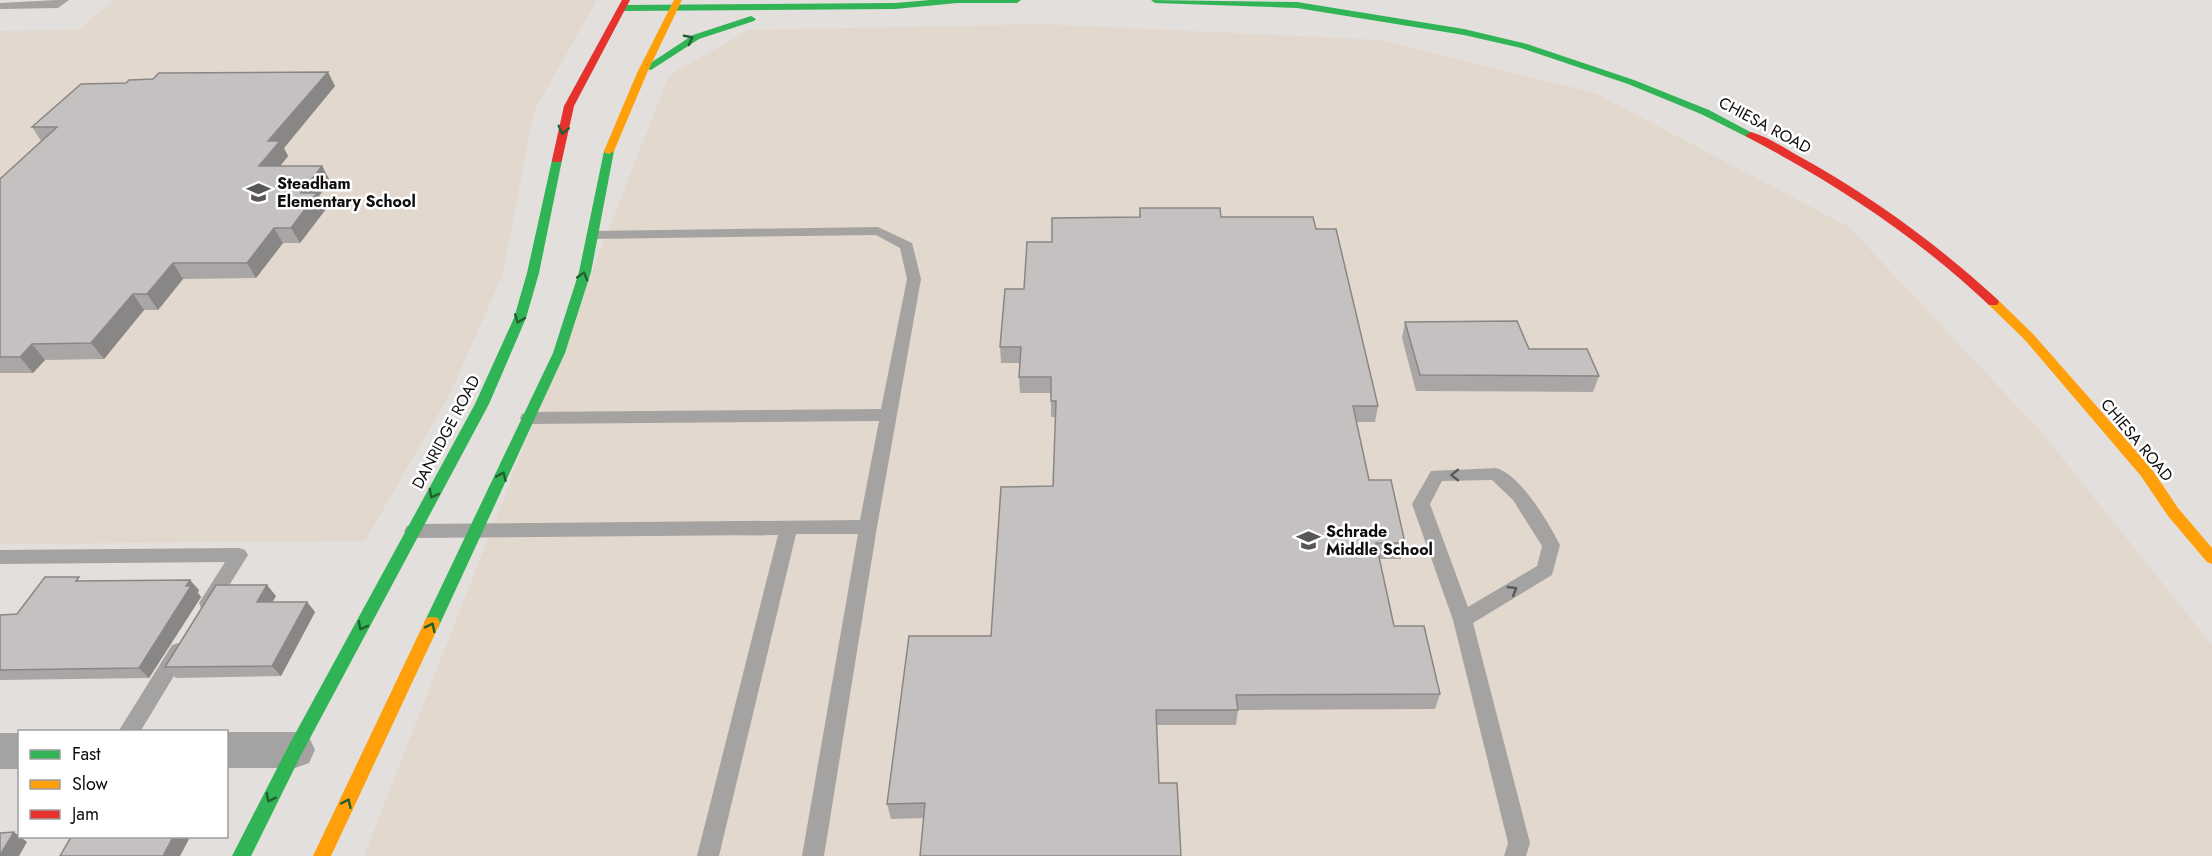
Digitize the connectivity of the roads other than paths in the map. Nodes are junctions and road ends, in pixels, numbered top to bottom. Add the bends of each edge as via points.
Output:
1 (64, 0) edge
2 (952, 0) edge
3 (957, 0) edge
4 (1017, 0) edge
5 (1155, 0) edge
6 (624, 3) edge
7 (1298, 3) edge
8 (676, 4) edge
9 (0, 6) edge
10 (853, 6) junction
11 (656, 45) junction
12 (639, 53) dead end
13 (607, 63) dead end
14 (590, 67) junction
15 (642, 73) junction
16 (577, 92) junction
17 (591, 97) dead end
18 (608, 118) dead end
19 (606, 157) junction
20 (593, 235) junction
21 (888, 415) junction
22 (528, 418) junction
23 (868, 527) junction
24 (789, 528) junction
25 (478, 529) junction
26 (413, 531) junction
27 (0, 557) edge
28 (2212, 558) edge
29 (1463, 620) junction
30 (129, 730) edge
31 (228, 750) edge
32 (295, 750) junction
33 (0, 751) edge
34 (18, 751) edge
35 (241, 856) edge
36 (322, 856) edge
37 (708, 856) edge
38 (813, 856) edge
39 (1515, 856) edge

1 - 9 lane via 58,5
2 - 3 street
3 - 4 street
3 - 10 street
5 - 7 street, CHIESA ROAD
6 - 8 street
6 - 14 street, DANRIDGE ROAD
7 - 28 street, CHIESA ROAD via 1464,32 1553,55 1705,112 1790,155 1896,220 1988,297 2029,337 2146,472
8 - 10 street
8 - 11 street
15 -> 10 street via 676,46 727,24 779,12
11 - 12 street
11 - 15 street
13 - 14 street
14 - 16 street, DANRIDGE ROAD
15 - 19 street
16 - 17 street
16 -> 26 street, DANRIDGE ROAD via 567,115 520,318 482,404
18 - 19 street
19 - 20 street
20 - 21 lane via 878,231 907,246 914,279
22 -> 20 street via 559,353
21 - 22 lane
21 - 23 lane
25 -> 22 street
23 - 24 lane
23 - 38 lane
24 - 25 lane
24 - 37 lane
25 - 26 lane
36 -> 25 street
26 -> 32 street, DANRIDGE ROAD
27 - 30 lane via 239,555
29 -> 29 lane via 1545,570 1551,545 1519,495 1496,474 1437,475 1421,504
29 - 39 lane via 1519,843
31 - 32 street
32 -> 35 street, DANRIDGE ROAD
33 - 34 street

